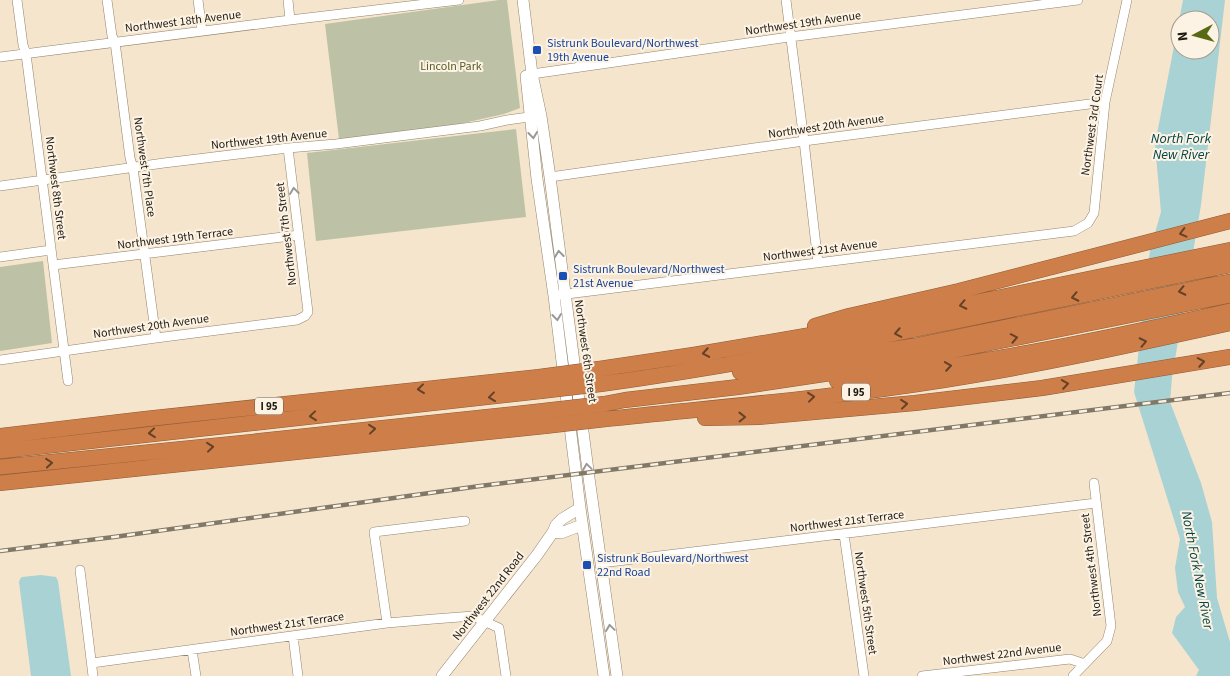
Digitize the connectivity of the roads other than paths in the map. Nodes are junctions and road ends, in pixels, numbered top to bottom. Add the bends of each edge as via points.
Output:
1 (17, 0) edge
2 (108, 0) edge
3 (198, 0) edge
4 (288, 0) edge
5 (376, 0) edge
6 (459, 0) edge
7 (516, 0) edge
8 (523, 0) edge
9 (786, 0) edge
10 (1078, 0) edge
11 (1127, 0) edge
12 (377, 10) junction
13 (290, 20) junction
14 (202, 31) junction
15 (791, 37) junction
16 (115, 42) junction
17 (26, 54) junction
18 (0, 57) edge
19 (532, 74) junction
20 (1106, 102) junction
21 (536, 116) junction
22 (804, 141) junction
23 (288, 148) junction
24 (133, 168) junction
25 (550, 177) junction
26 (43, 180) junction
27 (0, 186) edge
28 (1230, 221) edge
29 (1088, 223) joint
30 (299, 235) junction
31 (52, 250) junction
32 (144, 254) junction
33 (0, 257) edge
34 (1225, 258) edge
35 (818, 263) junction
36 (53, 265) junction
37 (1230, 282) edge
38 (559, 295) junction
39 (1230, 295) edge
40 (1230, 311) edge
41 (1104, 313) junction
42 (305, 316) joint
43 (1230, 323) edge
44 (1184, 328) junction
45 (156, 338) junction
46 (754, 345) junction
47 (64, 351) junction
48 (1230, 357) edge
49 (0, 360) edge
50 (600, 376) junction
51 (631, 380) junction
52 (68, 381) dead end
53 (540, 384) junction
54 (605, 412) junction
55 (0, 436) edge
56 (0, 451) edge
57 (0, 467) edge
58 (70, 476) junction
59 (0, 483) edge
60 (1094, 483) dead end
61 (0, 494) edge
62 (1096, 503) junction
63 (580, 508) junction
64 (465, 521) dead end
65 (582, 525) junction
66 (553, 532) junction
67 (844, 534) junction
68 (601, 563) junction
69 (80, 570) dead end
70 (486, 621) junction
71 (387, 623) junction
72 (292, 636) junction
73 (192, 650) junction
74 (92, 664) junction
75 (1085, 664) junction
76 (93, 676) edge
77 (196, 676) edge
78 (298, 676) edge
79 (442, 676) edge
80 (506, 676) edge
81 (604, 676) edge
82 (617, 676) edge
83 (864, 676) edge
84 (922, 676) edge
85 (1073, 676) edge

1 - 17 street, Northwest 8th Street
2 - 16 street, Northwest 7th Place
3 - 14 street
4 - 13 street
5 - 12 street
6 - 12 street, Northwest 18th Avenue
7 - 21 street, Northwest 6th Street
8 - 19 street, Northwest 6th Street
9 - 15 street
10 - 15 street, Northwest 19th Avenue
11 - 20 street, Northwest 3rd Court
12 - 13 street, Northwest 18th Avenue
13 - 14 street, Northwest 18th Avenue
14 - 16 street, Northwest 18th Avenue
15 - 19 street, Northwest 19th Avenue
15 - 22 street
16 - 17 street, Northwest 18th Avenue
16 - 24 street, Northwest 7th Place
17 - 18 street, Northwest 18th Avenue
17 - 26 street, Northwest 8th Street
19 - 21 street, Northwest 6th Street
20 - 22 street, Northwest 20th Avenue
20 - 29 street, Northwest 3rd Court via 1094,213
21 - 23 street, Northwest 19th Avenue via 480,126
21 - 25 street, Northwest 6th Street
21 -> 38 street, Northwest 6th Street via 538,179
22 - 25 street, Northwest 20th Avenue
22 - 35 street
23 - 24 street, Northwest 19th Avenue
30 -> 23 street, Northwest 7th Street
24 - 26 street, Northwest 19th Avenue
24 - 32 street, Northwest 7th Place
38 -> 25 street, Northwest 6th Street
26 - 27 street, Northwest 19th Avenue
26 - 31 street, Northwest 8th Street
28 -> 46 highway via 849,316
29 - 35 street, Northwest 21st Avenue via 1074,231
30 - 32 street, Northwest 19th Terrace
30 - 42 street, Northwest 7th Street via 308,312
31 - 33 street
31 - 36 street, Northwest 8th Street
32 - 36 street, Northwest 19th Terrace
32 - 45 street, Northwest 7th Place
34 -> 46 highway, I 95 via 1131,270
34 -> 51 highway via 1122,287 848,343
35 - 38 street, Northwest 21st Avenue
36 - 47 street, Northwest 8th Street
37 -> 41 highway
38 -> 63 street, Northwest 6th Street
68 -> 38 street, Northwest 6th Street
39 - 41 highway
40 - 44 highway
41 - 51 highway via 847,357 692,378
54 -> 41 highway via 625,400 771,383 896,362
42 - 45 street, Northwest 20th Avenue via 297,320
43 - 44 highway, I 95
54 -> 44 highway, I 95 via 818,397 905,386 1008,369
45 - 47 street, Northwest 20th Avenue
46 -> 50 highway, I 95
47 - 49 street, Northwest 20th Avenue
47 - 52 street, Northwest 8th Street
54 -> 48 highway via 760,417 881,407 1042,388
50 - 51 highway
50 - 53 highway, I 95, bridge
53 -> 55 highway, I 95 via 145,419
53 -> 56 highway
57 -> 54 highway, bridge via 543,411
54 - 58 highway, I 95, bridge via 545,426
58 - 59 highway, I 95
58 - 61 highway
60 - 62 street, Northwest 4th Street
62 - 67 street, Northwest 21st Terrace
62 - 75 street, Northwest 4th Street via 1111,626 1107,641
63 - 65 street, Northwest 6th Street
63 - 66 street, Northwest 22nd Road via 562,519
64 - 71 street via 374,532
65 - 66 street via 561,533
65 - 81 street, Northwest 6th Street
66 - 70 street, Northwest 22nd Road
67 - 68 street, Northwest 21st Terrace
67 - 83 street, Northwest 5th Street
82 -> 68 street, Northwest 6th Street
69 - 74 street
70 - 71 street, Northwest 21st Terrace via 473,616
70 - 79 street, Northwest 22nd Road
70 - 80 street via 499,628
71 - 72 street, Northwest 21st Terrace
72 - 73 street, Northwest 21st Terrace
72 - 78 street
73 - 74 street, Northwest 21st Terrace
73 - 77 street
74 - 76 street
75 - 84 street, Northwest 22nd Avenue via 1070,659
75 - 85 street, Northwest 4th Street

